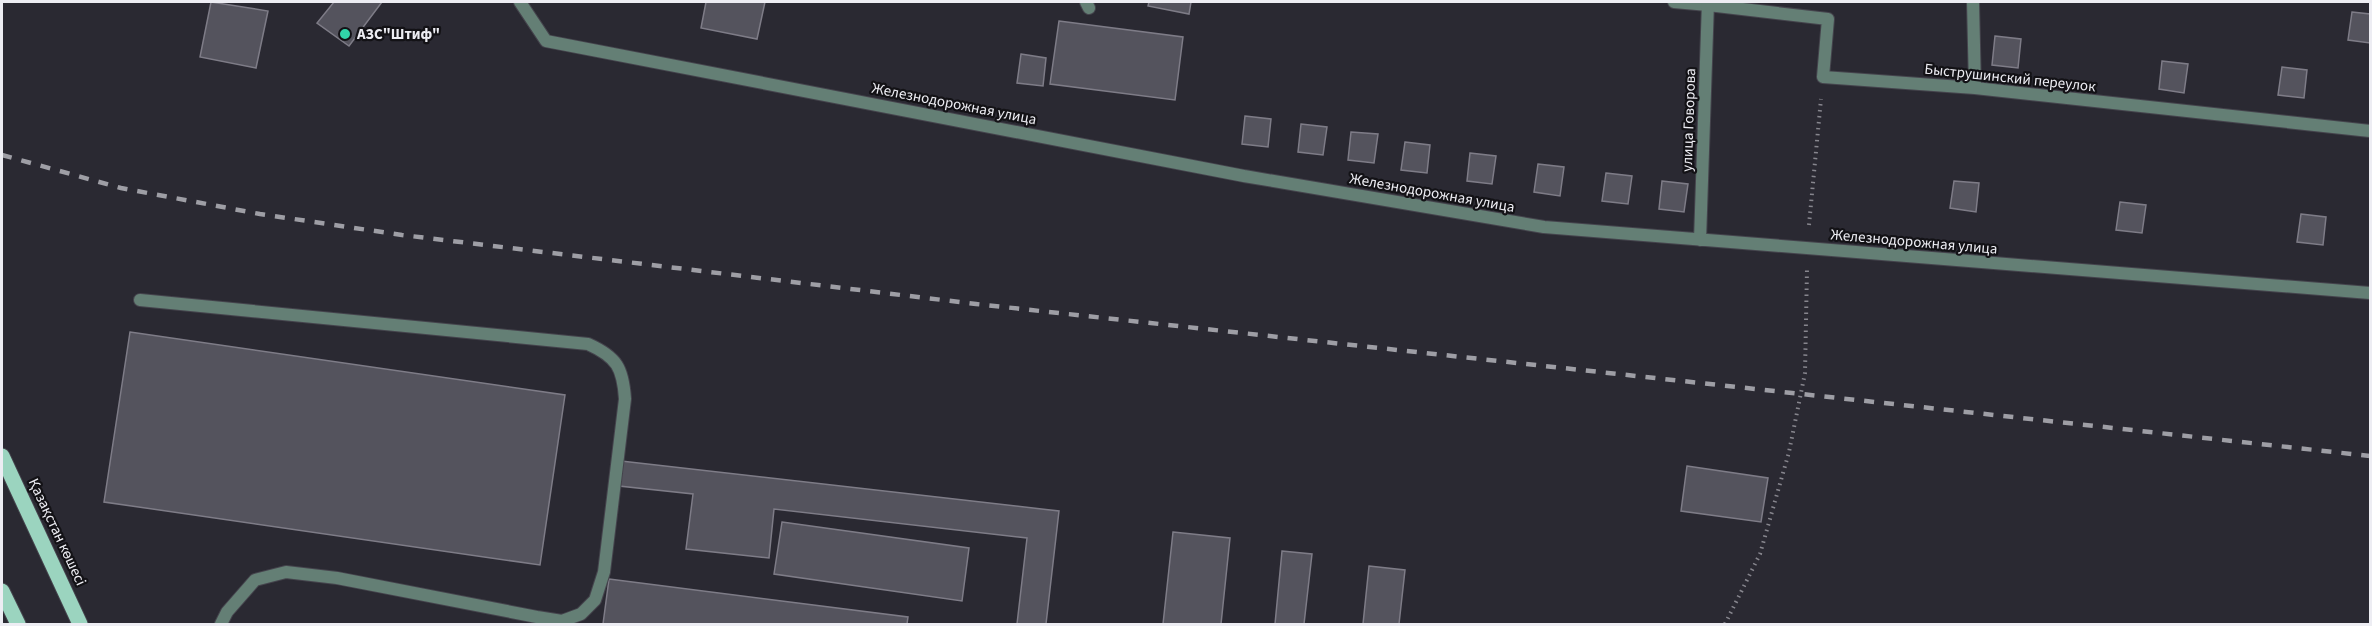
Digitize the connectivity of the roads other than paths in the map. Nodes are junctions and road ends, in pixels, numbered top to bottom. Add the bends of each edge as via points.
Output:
1 (520, 2) edge
2 (1674, 2) edge
3 (1973, 2) edge
4 (1708, 4) edge
5 (1975, 88) junction
6 (2370, 131) edge
7 (1700, 240) junction
8 (2370, 293) edge
9 (140, 300) dead end
10 (2, 456) edge
11 (2, 591) edge
12 (18, 624) edge
13 (80, 624) edge
14 (221, 624) edge

1 - 7 street, Железнодорожная улица via 546,40 1256,178 1544,227
2 - 4 street
3 - 5 street
4 - 5 street, Быструшинский переулок via 1828,19 1823,77
4 - 7 street, улица Говорова
5 - 6 street, Быструшинский переулок
7 - 8 street, Железнодорожная улица
9 - 14 street via 588,344 604,351 619,366 624,378 625,399 604,572 595,600 581,615 562,621 337,578 286,572 255,580
10 - 13 main road, Қазақстан көшесі
11 - 12 main road

